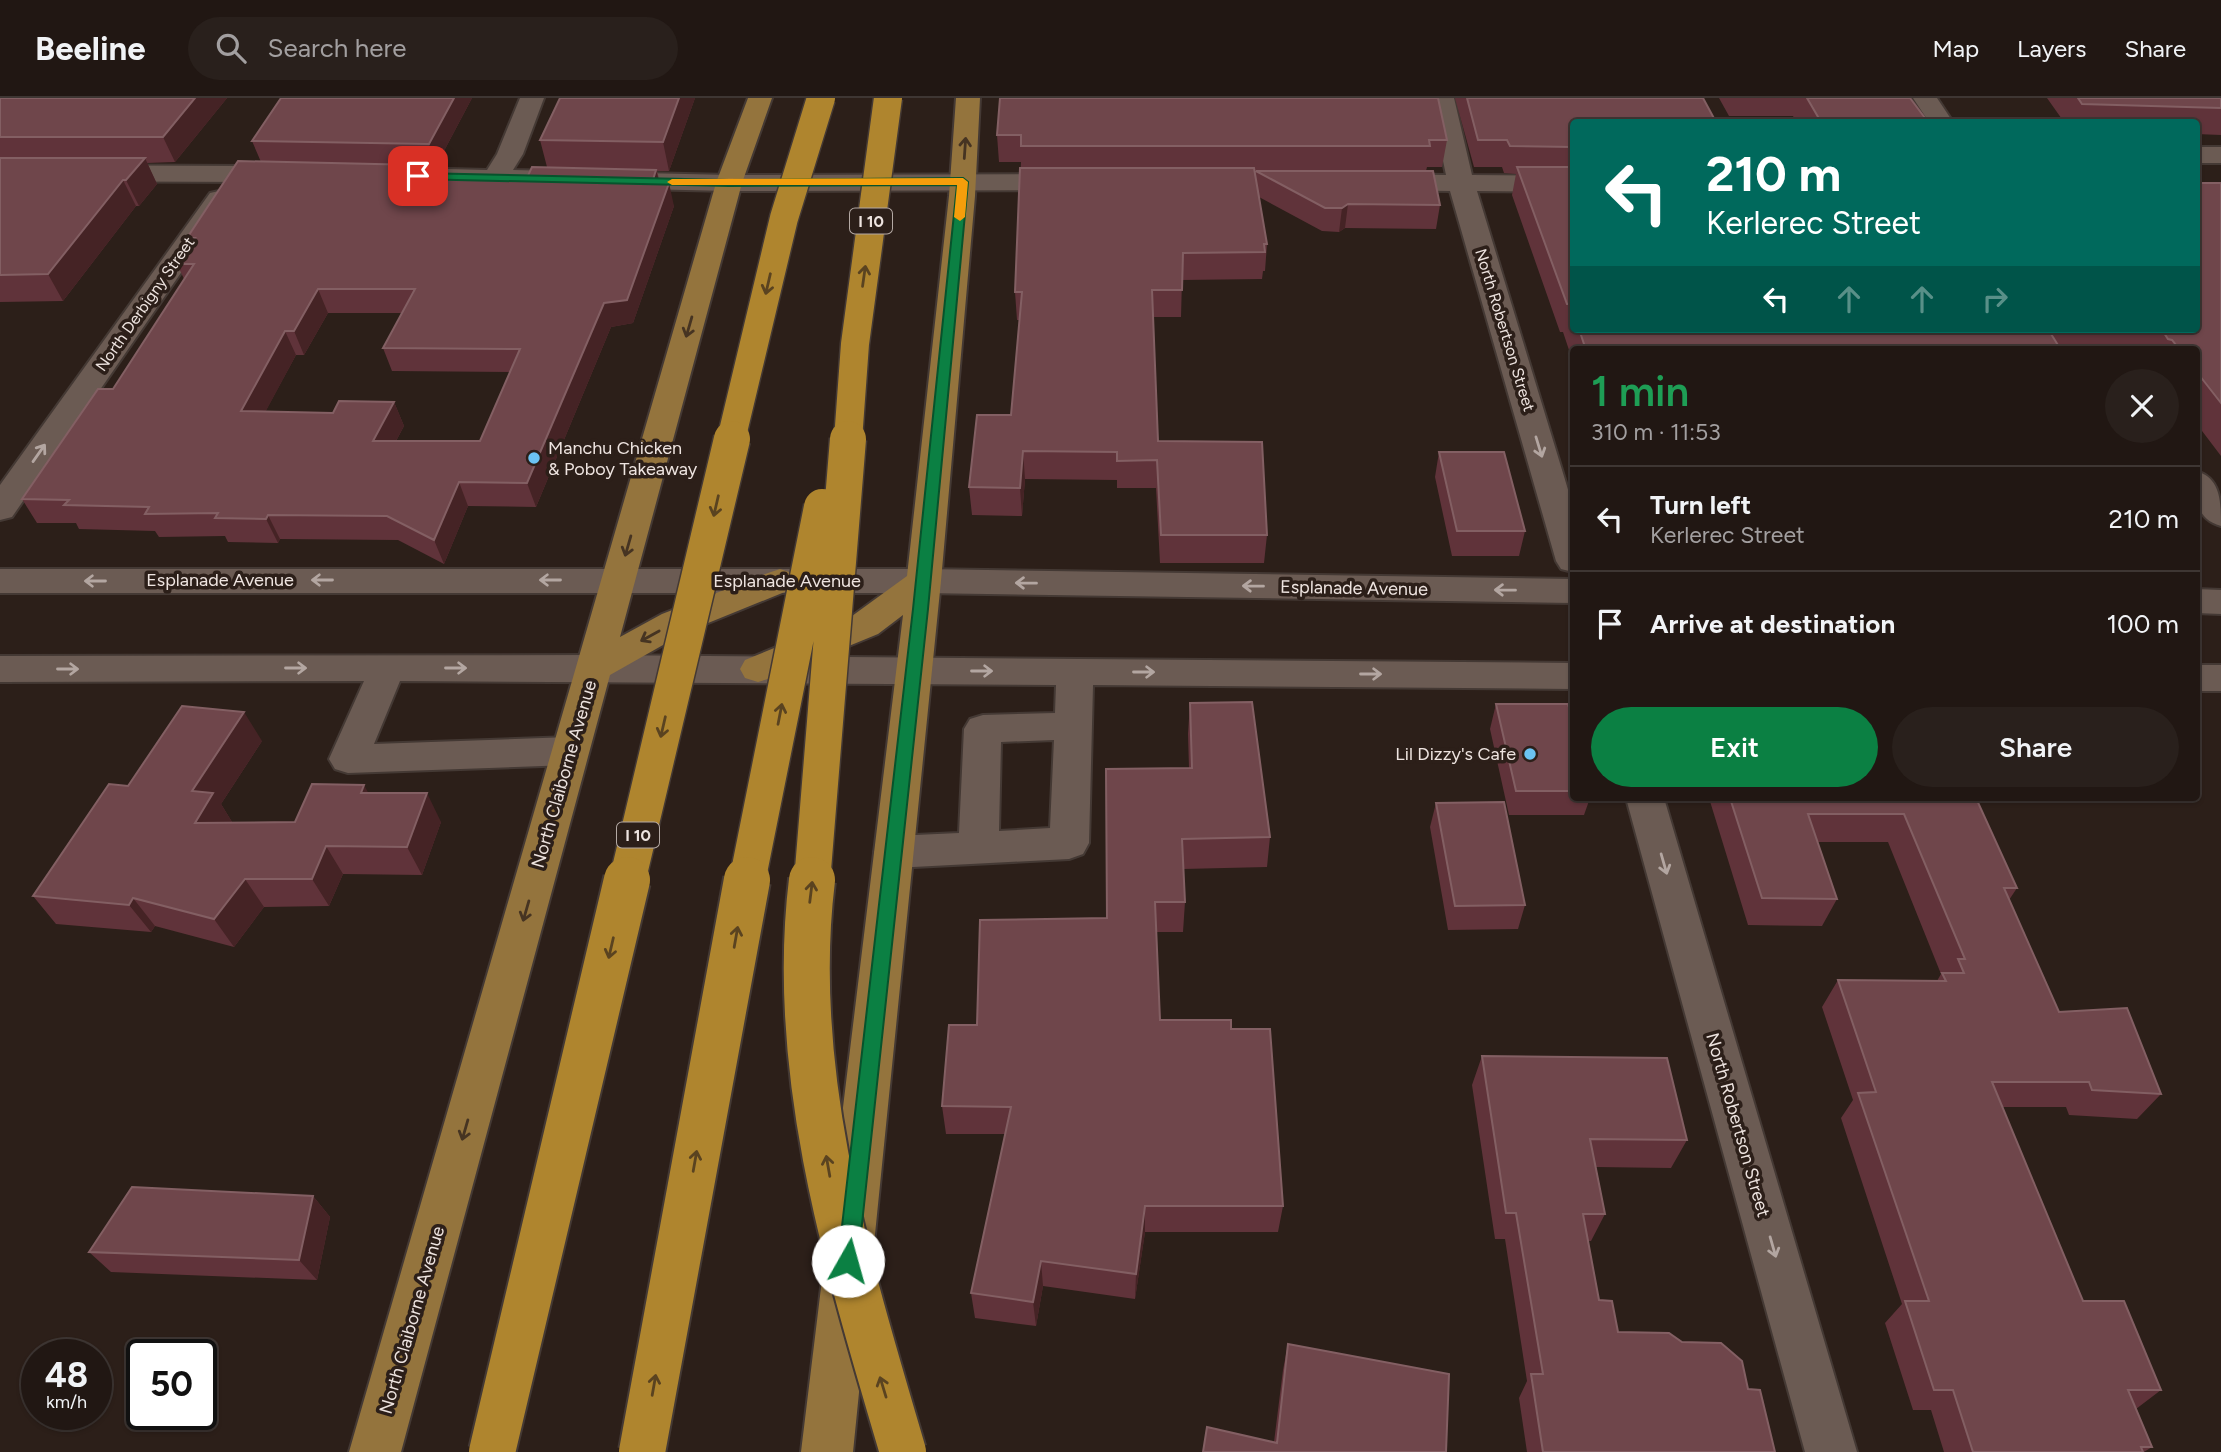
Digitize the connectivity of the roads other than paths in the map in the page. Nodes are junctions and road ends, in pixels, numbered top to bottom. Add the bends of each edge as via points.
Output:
1 (532, 98) edge
2 (760, 98) edge
3 (795, 98) edge
4 (821, 98) edge
5 (888, 98) edge
6 (968, 98) edge
7 (1442, 98) edge
8 (1925, 98) edge
9 (1939, 119) edge
10 (2200, 155) edge
11 (2221, 155) edge
12 (244, 162) junction
13 (0, 173) edge
14 (305, 174) edge
15 (346, 175) edge
16 (495, 178) junction
17 (963, 182) junction
18 (1104, 182) edge
19 (1365, 182) edge
20 (1461, 182) junction
21 (729, 183) junction
22 (1570, 184) edge
23 (784, 218) junction
24 (855, 344) junction
25 (2200, 486) edge
26 (0, 509) edge
27 (2221, 515) edge
28 (1570, 551) edge
29 (618, 580) junction
30 (0, 581) edge
31 (780, 581) junction
32 (923, 582) junction
33 (1570, 591) edge
34 (2200, 601) edge
35 (2221, 602) edge
36 (388, 668) junction
37 (594, 668) junction
38 (0, 669) edge
39 (758, 669) junction
40 (914, 670) junction
41 (1075, 671) junction
42 (1570, 676) edge
43 (2200, 678) edge
44 (2221, 678) edge
45 (1074, 726) junction
46 (570, 751) junction
47 (1646, 801) edge
48 (978, 848) junction
49 (894, 852) junction
50 (375, 1452) edge
51 (492, 1452) edge
52 (642, 1452) edge
53 (827, 1452) edge
54 (903, 1452) edge
55 (1831, 1452) edge

1 - 16 street via 510,154
2 - 21 main road, North Claiborne Avenue
3 - 23 highway, bridge
4 - 23 highway, I 10, bridge
24 -> 5 highway, I 10, bridge
17 -> 6 main road
7 - 20 street, North Robertson Street
8 - 9 street
10 - 11 street
12 - 13 street
12 - 14 street
26 -> 12 street, North Derbigny Street
15 - 16 street
16 - 21 street
17 - 18 street
17 - 21 street
17 - 32 main road
19 - 20 street
20 - 22 street
20 -> 28 street, North Robertson Street
21 -> 29 main road, North Claiborne Avenue
23 -> 51 highway, I 10, bridge
52 -> 24 highway, I 10, bridge via 752,853
54 -> 24 highway, bridge via 866,1331 832,1185 810,1060 805,984
25 - 27 street
29 -> 30 street, Esplanade Avenue
29 - 31 street, Esplanade Avenue
29 - 37 main road, North Claiborne Avenue
31 - 32 street, Esplanade Avenue
31 -> 37 main road via 674,622
33 -> 32 street, Esplanade Avenue
32 - 39 main road via 864,625
32 - 40 main road
34 - 35 street
36 -> 37 street
38 -> 36 street
36 - 46 street via 348,759
37 - 39 street
37 - 46 main road, North Claiborne Avenue
39 - 40 street
40 -> 41 street
40 - 49 main road
41 -> 42 street
41 - 45 street
43 - 44 street
45 - 48 street via 1069,843
45 - 48 street via 983,729
46 -> 50 main road, North Claiborne Avenue
47 -> 55 street, North Robertson Street
48 - 49 street
49 - 53 main road

